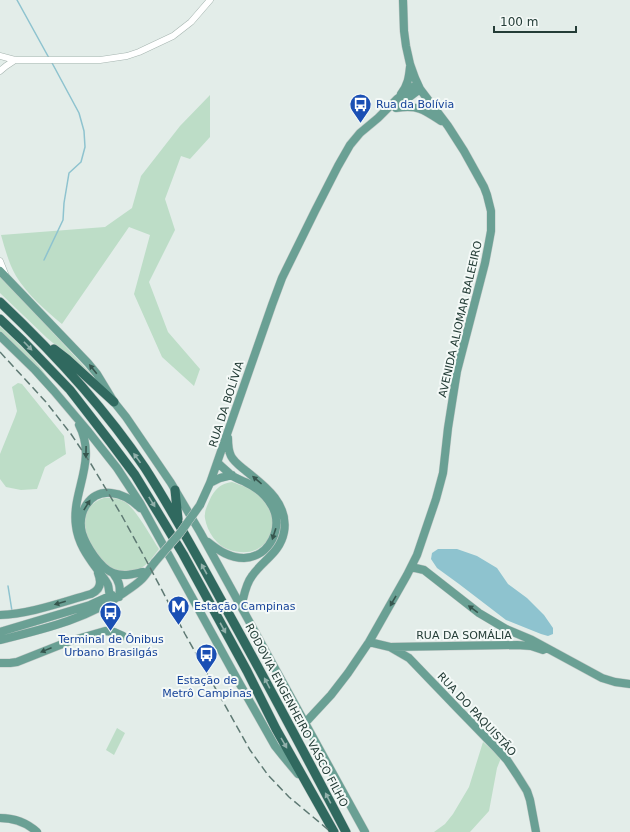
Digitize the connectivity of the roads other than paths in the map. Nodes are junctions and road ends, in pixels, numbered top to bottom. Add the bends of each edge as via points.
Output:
1 (210, 0) edge
2 (403, 0) edge
3 (0, 56) edge
4 (15, 60) junction
5 (410, 64) junction
6 (0, 71) edge
7 (419, 86) junction
8 (396, 103) junction
9 (448, 126) junction
10 (0, 262) edge
11 (0, 271) edge
12 (8, 279) junction
13 (0, 302) edge
14 (0, 319) edge
15 (28, 329) junction
16 (0, 336) edge
17 (114, 402) junction
18 (65, 404) junction
19 (229, 429) junction
20 (234, 461) junction
21 (218, 462) junction
22 (232, 475) junction
23 (210, 483) junction
24 (175, 490) junction
25 (148, 518) junction
26 (178, 523) junction
27 (205, 539) junction
28 (154, 564) junction
29 (412, 567) junction
30 (97, 570) junction
31 (143, 572) junction
32 (113, 573) junction
33 (116, 594) junction
34 (241, 607) junction
35 (0, 615) edge
36 (506, 629) junction
37 (0, 632) edge
38 (123, 636) dead end
39 (0, 640) edge
40 (369, 642) junction
41 (414, 646) junction
42 (501, 646) junction
43 (390, 647) junction
44 (559, 655) junction
45 (409, 658) junction
46 (0, 663) edge
47 (630, 684) edge
48 (304, 722) junction
49 (307, 783) junction
50 (0, 818) edge
51 (37, 832) edge
52 (334, 832) edge
53 (346, 832) edge
54 (365, 832) edge
55 (536, 832) edge

1 - 4 street via 191,22 173,36 127,56 100,60
2 - 5 main road, AVENIDA ALIOMAR BALEEIRO via 405,39
3 - 4 street
4 - 6 street
5 - 7 main road, AVENIDA ALIOMAR BALEEIRO
5 - 8 main road via 407,84
7 - 8 main road, RUA DA BOLÍVIA
7 - 9 main road, AVENIDA ALIOMAR BALEEIRO
8 - 9 main road via 425,110
8 - 19 main road, RUA DA BOLÍVIA via 360,133 346,152 315,211 286,271 262,330
9 - 29 main road, AVENIDA ALIOMAR BALEEIRO via 486,191 491,231 456,371 440,488
10 - 12 street
11 - 12 main road, RODOVIA ENGENHEIRO VASCO FILHO
17 -> 12 main road, RODOVIA ENGENHEIRO VASCO FILHO via 88,363
13 - 15 highway, RODOVIA ENGENHEIRO VASCO FILHO
14 -> 49 highway, RODOVIA ENGENHEIRO VASCO FILHO via 70,390 135,475 182,554
15 - 17 highway via 67,359
26 -> 15 highway, RODOVIA ENGENHEIRO VASCO FILHO via 166,501 110,421 55,356
16 - 18 main road
17 - 24 main road, RODOVIA ENGENHEIRO VASCO FILHO
18 - 25 main road via 117,468
18 -> 30 main road via 84,434 85,465 75,516 76,527 83,549
19 - 20 main road via 228,445
19 - 21 main road, RUA DA BOLÍVIA
20 - 21 main road
34 -> 20 main road via 249,581 277,549 285,524 274,496
21 - 22 main road
21 - 23 main road, RUA DA BOLÍVIA
22 - 23 main road
22 -> 27 main road via 257,489 269,501 276,513 276,531 265,550 244,558 223,553
23 - 28 main road, RUA DA BOLÍVIA, bridge via 200,505
24 - 26 highway
24 - 27 main road, RODOVIA ENGENHEIRO VASCO FILHO
32 -> 25 main road via 97,559 85,540 81,522 84,508 94,496 114,494 132,501
25 - 49 main road via 275,746
53 -> 26 highway, RODOVIA ENGENHEIRO VASCO FILHO via 262,673
27 - 34 main road, RODOVIA ENGENHEIRO VASCO FILHO
28 - 31 main road, RUA DA BOLÍVIA
28 - 33 main road, RUA DA BOLÍVIA via 142,579
36 -> 29 main road via 479,613 424,570
29 -> 40 main road, AVENIDA ALIOMAR BALEEIRO
30 - 33 main road
30 -> 35 main road via 101,580 97,590 91,594 44,608
31 - 32 main road via 128,575
31 - 33 main road, RUA DA BOLÍVIA
32 - 33 main road via 119,583
33 - 37 main road, RUA DA BOLÍVIA via 90,605
33 - 39 main road, RUA DA BOLÍVIA via 92,612
34 - 48 main road, RODOVIA ENGENHEIRO VASCO FILHO
36 - 42 main road via 507,639
36 - 44 main road
38 -> 46 main road via 105,631 70,640 17,662
40 - 43 main road, RUA DA SOMÁLIA
40 - 48 main road, AVENIDA ALIOMAR BALEEIRO via 348,673
41 - 42 main road, RUA DA SOMÁLIA
41 - 43 main road, RUA DA SOMÁLIA
41 - 45 main road via 410,648
42 - 44 main road, RUA DA SOMÁLIA via 531,646
43 - 45 main road, RUA DO PAQUISTÃO
44 - 47 main road via 602,678
45 - 55 main road, RUA DO PAQUISTÃO via 497,749 518,775 527,791
48 - 54 main road, RODOVIA ENGENHEIRO VASCO FILHO
49 - 52 highway, RODOVIA ENGENHEIRO VASCO FILHO
50 - 51 main road via 18,820

